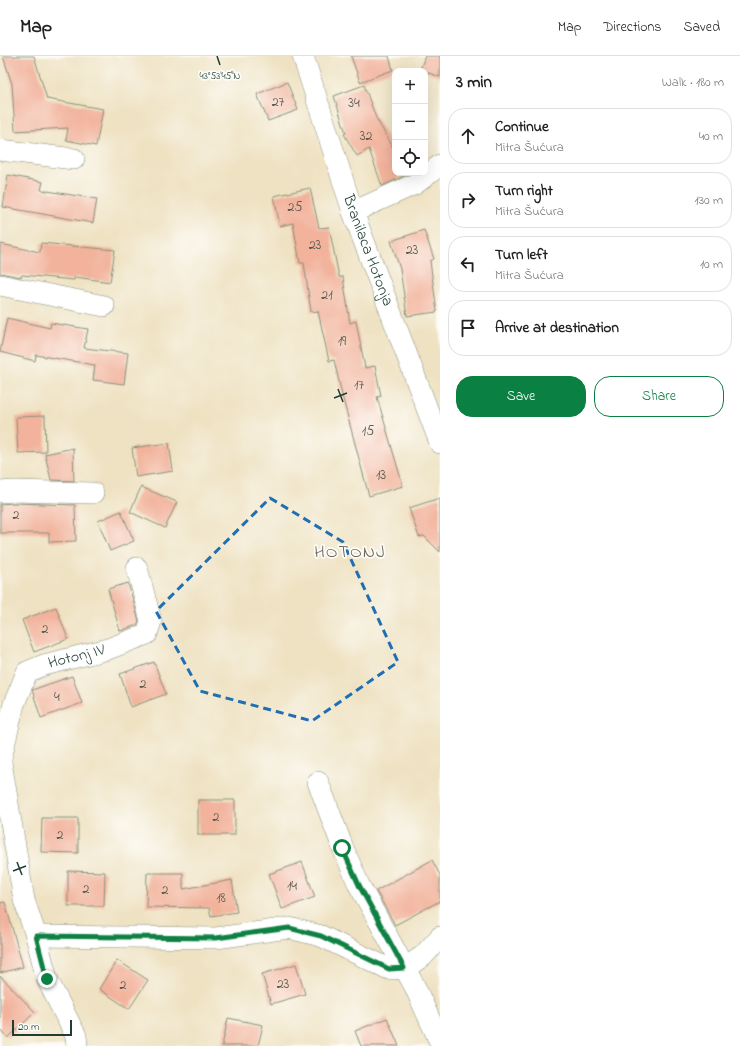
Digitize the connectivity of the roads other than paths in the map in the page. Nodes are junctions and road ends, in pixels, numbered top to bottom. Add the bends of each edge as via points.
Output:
1 (303, 56) edge
2 (0, 150) edge
3 (74, 159) dead end
4 (440, 165) edge
5 (353, 212) junction
6 (0, 285) edge
7 (104, 306) dead end
8 (440, 443) edge
9 (0, 492) edge
10 (93, 493) dead end
11 (137, 568) dead end
12 (1, 757) edge
13 (318, 782) dead end
14 (36, 936) junction
15 (440, 937) edge
16 (404, 968) junction
17 (440, 1042) edge
18 (77, 1046) edge

1 - 5 street, Branilaca Hotonja
2 - 3 street
4 - 5 street via 414,184
5 - 8 street, Branilaca Hotonja
6 - 7 street
9 - 10 street
11 - 12 street, Hotonj IV via 151,621 147,634 108,649 44,665 28,672 14,704
12 - 14 street, Hotonj IV via 24,900
13 - 16 street via 342,848 359,885
14 - 16 street via 216,938 289,928 321,936 389,969
14 - 18 street, Hotonj IV via 47,979 76,1036
15 - 16 street via 423,956
16 - 17 street

